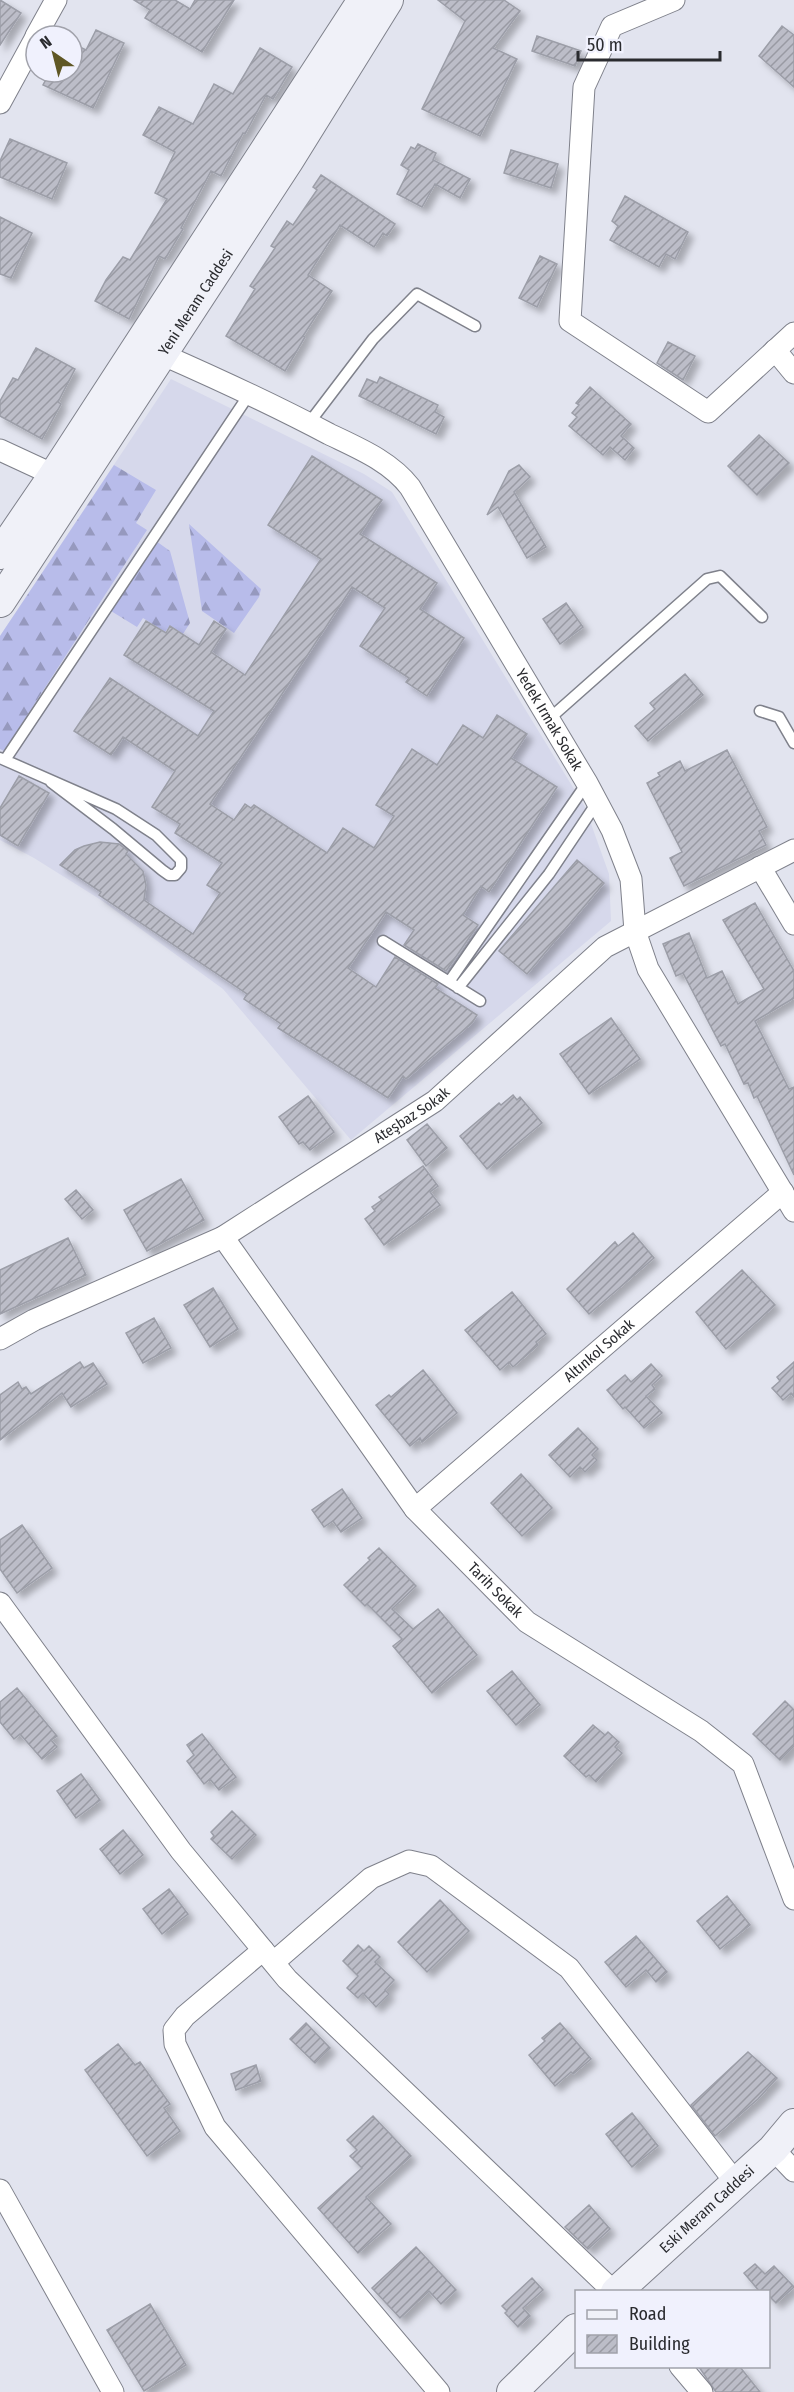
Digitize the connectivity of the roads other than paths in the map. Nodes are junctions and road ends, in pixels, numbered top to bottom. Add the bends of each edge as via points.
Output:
1 (56, 0) edge
2 (363, 0) edge
3 (388, 0) edge
4 (674, 0) edge
5 (43, 24) edge
6 (24, 58) edge
7 (0, 102) edge
8 (475, 326) dead end
9 (794, 333) edge
10 (775, 350) junction
11 (161, 354) junction
12 (794, 373) edge
13 (249, 393) junction
14 (309, 423) junction
15 (0, 450) edge
16 (54, 475) junction
17 (0, 554) edge
18 (0, 602) edge
19 (762, 617) dead end
20 (760, 711) dead end
21 (549, 719) junction
22 (794, 743) edge
23 (3, 759) edge
24 (51, 782) junction
25 (592, 792) junction
26 (794, 850) edge
27 (760, 867) junction
28 (514, 888) junction
29 (530, 898) junction
30 (794, 924) edge
31 (635, 931) junction
32 (383, 941) dead end
33 (454, 985) junction
34 (480, 1001) dead end
35 (783, 1192) junction
36 (794, 1211) edge
37 (223, 1237) junction
38 (0, 1339) edge
39 (415, 1509) junction
40 (0, 1603) edge
41 (794, 1899) edge
42 (268, 1956) junction
43 (794, 2124) edge
44 (773, 2149) junction
45 (794, 2171) edge
46 (736, 2183) junction
47 (0, 2190) edge
48 (613, 2290) edge
49 (617, 2290) edge
50 (575, 2330) edge
51 (681, 2368) edge
52 (113, 2392) edge
53 (439, 2392) edge
54 (512, 2392) edge
55 (702, 2392) edge

1 - 5 street
2 - 16 main road, Yeni Meram Caddesi
3 - 11 main road, Yeni Meram Caddesi
4 - 10 street via 612,26 584,87 570,321 708,412
6 - 7 street
8 - 14 lane via 417,294 373,339
9 - 10 street
10 - 12 street
11 - 13 street, Yedek Irmak Sokak
11 - 18 main road, Yeni Meram Caddesi
13 - 14 street, Yedek Irmak Sokak
13 - 23 lane
14 - 21 street, Yedek Irmak Sokak via 401,476
15 - 16 street
16 - 17 main road, Yeni Meram Caddesi
19 - 21 lane via 720,576 707,579
20 - 22 lane via 779,717
21 - 25 street, Yedek Irmak Sokak
23 - 24 lane
24 - 24 lane via 169,875 175,875 181,868 177,854 127,815
25 - 28 lane
25 - 29 lane via 558,860
25 - 31 street, Yedek Irmak Sokak via 624,857
26 - 27 street, Ateşbaz Sokak
27 - 30 street
27 - 31 street, Ateşbaz Sokak
28 - 29 lane
28 - 33 lane
29 - 33 lane
31 - 35 street, Yedek Irmak Sokak via 648,969
31 - 37 street, Ateşbaz Sokak via 605,947 435,1101
32 - 33 lane
33 - 34 lane
35 - 36 street, Yedek Irmak Sokak
35 - 39 street, Altınkol Sokak
37 - 38 street, Ateşbaz Sokak via 34,1320
37 - 39 street, Tarih Sokak
39 - 41 street, Tarih Sokak via 526,1622 701,1731 743,1764
40 - 42 street via 181,1851
42 - 46 street via 371,1878 409,1861 431,1866 569,1968
42 - 48 street via 287,1979
42 - 53 street via 185,2016 174,2030 175,2044 215,2127
43 - 44 main road, Eski Meram Caddesi
44 - 45 street
44 - 46 main road, Eski Meram Caddesi
46 - 49 main road, Eski Meram Caddesi
47 - 52 street
50 - 54 main road
51 - 55 street

